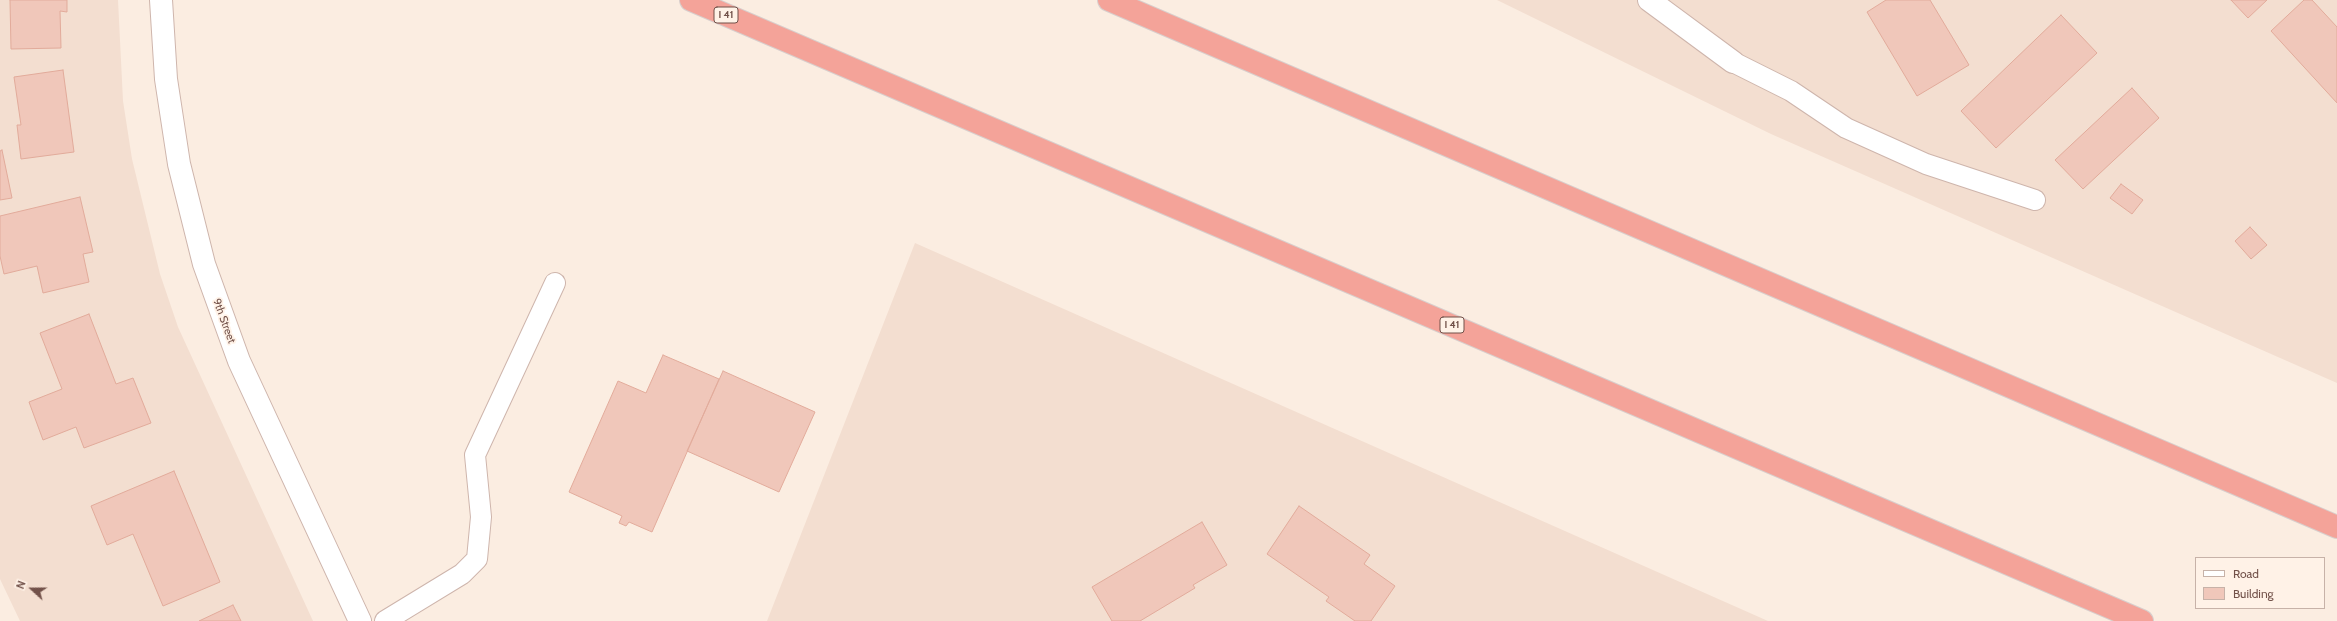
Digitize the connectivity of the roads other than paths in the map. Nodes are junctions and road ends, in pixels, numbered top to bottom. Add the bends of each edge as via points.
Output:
1 (161, 0) edge
2 (691, 0) edge
3 (1109, 0) edge
4 (1649, 0) edge
5 (1733, 62) joint
6 (2035, 200) dead end
7 (555, 283) dead end
8 (2337, 527) edge
9 (360, 621) edge
10 (384, 621) edge
11 (2142, 621) edge

1 - 9 street, 9th Street via 166,79 179,164 204,264 239,361
2 - 11 highway, I 41
3 - 8 highway
4 - 5 street
5 - 6 lane via 1791,91 1846,128 1919,161
7 - 10 lane via 475,455 481,517 478,559 462,574

